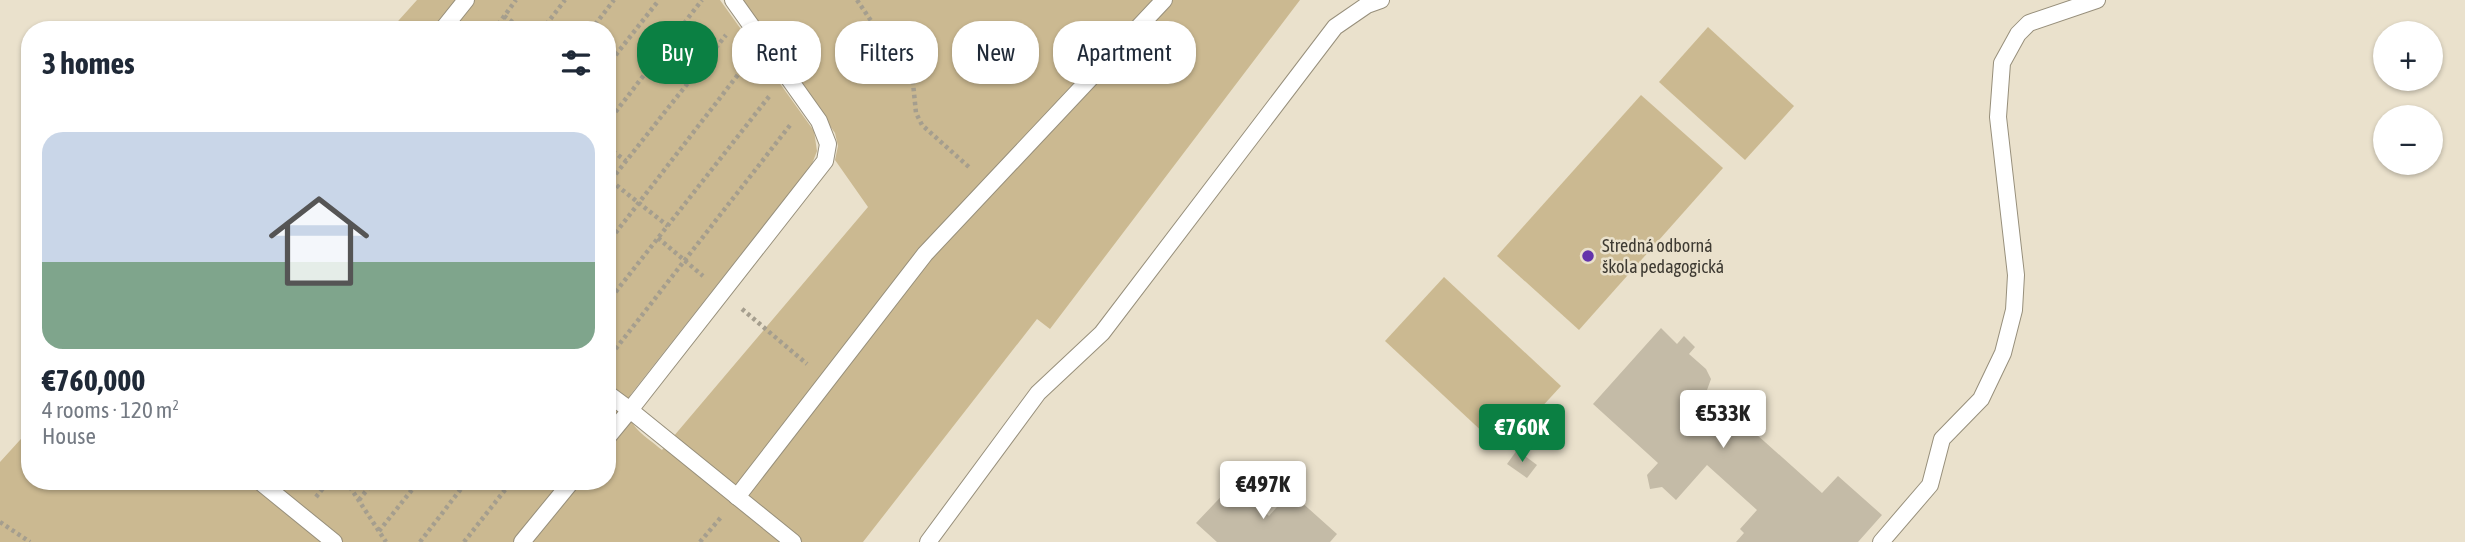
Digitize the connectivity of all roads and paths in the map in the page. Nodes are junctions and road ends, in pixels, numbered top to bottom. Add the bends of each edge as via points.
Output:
1 (466, 0) edge
2 (565, 0) edge
3 (614, 0) edge
4 (659, 0) edge
5 (702, 0) edge
6 (858, 0) edge
7 (1164, 0) edge
8 (1381, 0) edge
9 (515, 1) edge
10 (2085, 2) edge
11 (738, 7) edge
12 (505, 16) junction
13 (449, 21) edge
14 (501, 21) edge
15 (512, 21) edge
16 (549, 21) edge
17 (598, 21) edge
18 (616, 55) edge
19 (732, 82) edge
20 (778, 84) edge
21 (792, 84) edge
22 (806, 104) junction
23 (616, 111) edge
24 (616, 154) edge
25 (626, 161) junction
26 (616, 174) edge
27 (989, 185) junction
28 (616, 188) edge
29 (639, 203) junction
30 (668, 226) junction
31 (616, 232) edge
32 (616, 292) edge
33 (616, 348) edge
34 (616, 400) edge
35 (630, 410) junction
36 (616, 427) edge
37 (270, 490) edge
38 (352, 490) edge
39 (367, 490) edge
40 (412, 490) edge
41 (460, 490) edge
42 (505, 490) edge
43 (565, 490) edge
44 (737, 497) junction
45 (359, 500) junction
46 (0, 522) edge
47 (379, 531) junction
48 (30, 542) edge
49 (334, 542) edge
50 (386, 542) edge
51 (420, 542) edge
52 (464, 542) edge
53 (522, 542) edge
54 (700, 542) edge
55 (793, 542) edge
56 (928, 542) edge
57 (1881, 542) edge

1 - 13 lane
2 - 16 path
3 - 17 path
4 - 18 path
5 - 23 path
6 - 27 path via 913,83 922,125
7 - 27 lane
8 - 56 lane via 1335,27 1102,333 1038,393
9 - 12 path
10 - 57 lane via 2029,23 2002,63 1998,117 2016,275 2014,310 2003,354 1981,399 1942,439 1930,485
11 - 25 path
12 - 14 path
12 - 15 path
19 - 29 path
20 - 30 path
21 - 22 lane
22 - 33 path
22 - 35 lane via 828,144 825,161
24 - 25 path
25 - 26 path
27 - 44 lane via 925,254
28 - 29 path
29 - 30 path
29 - 31 path
30 - 32 path
34 - 35 lane
35 - 36 lane
35 - 44 lane
37 - 49 lane
38 - 45 path
39 - 45 path
40 - 47 path
41 - 51 path
42 - 52 path
43 - 53 lane
44 - 54 path
44 - 55 lane
45 - 47 path
46 - 48 path
47 - 50 path

